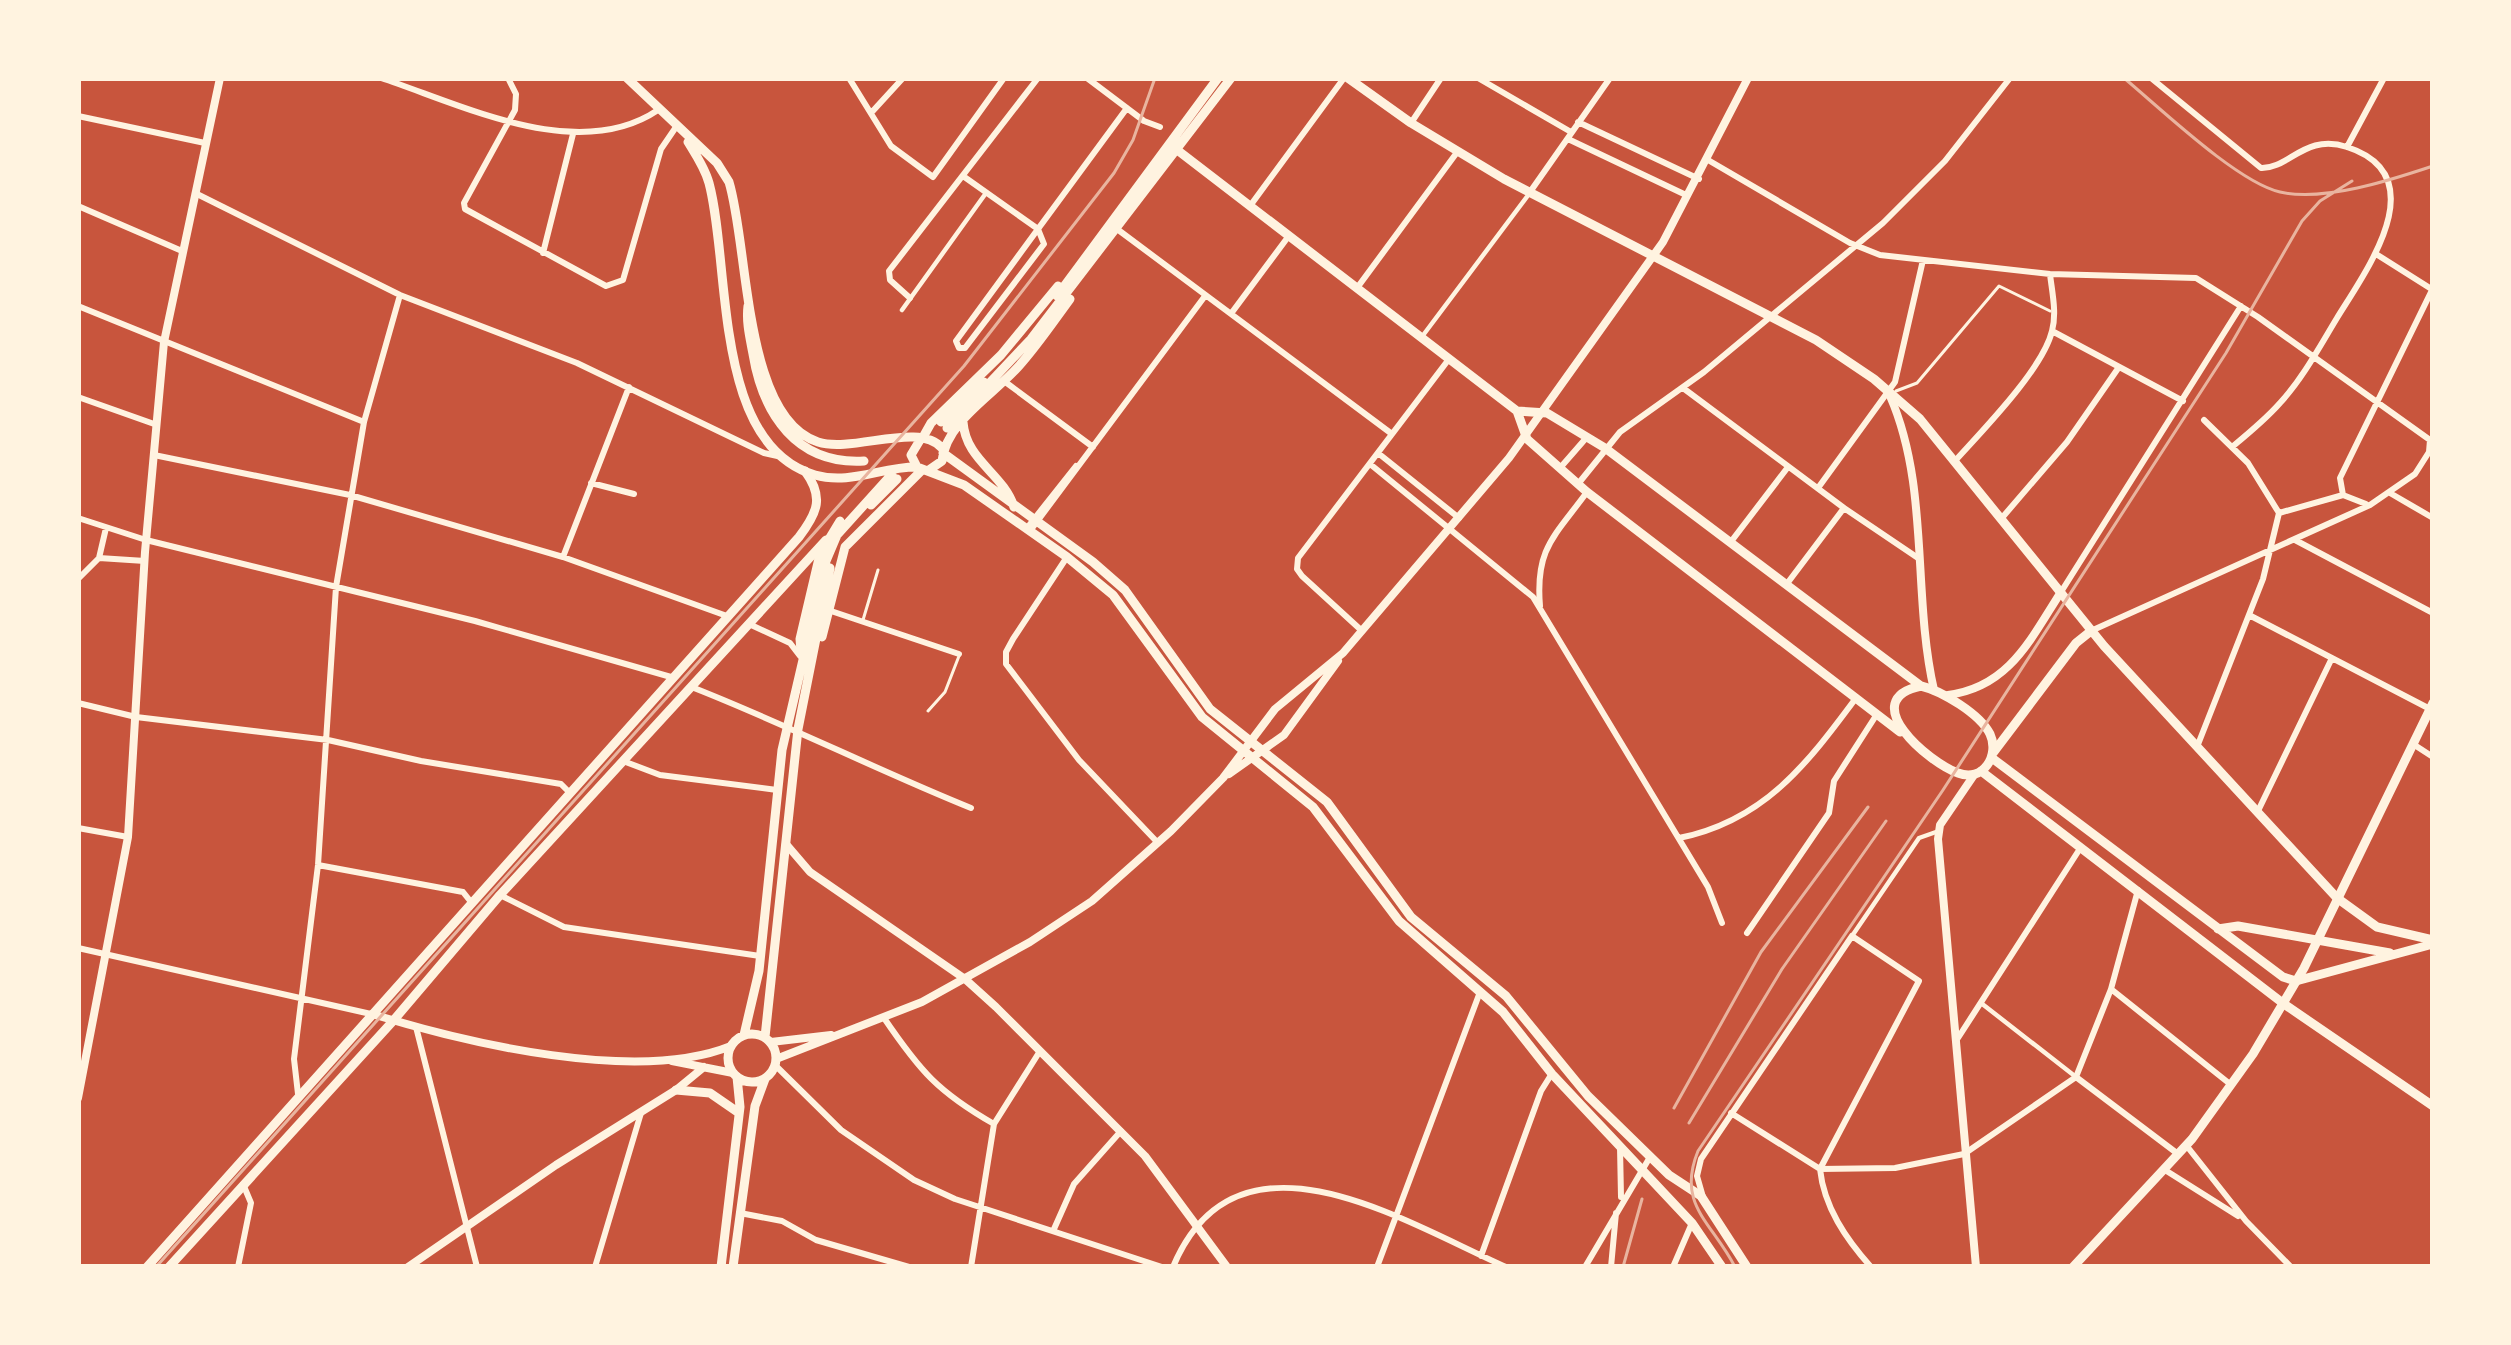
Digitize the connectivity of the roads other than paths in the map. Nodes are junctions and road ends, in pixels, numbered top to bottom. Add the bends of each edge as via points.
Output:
1 (220, 78) edge
2 (381, 78) edge
3 (508, 78) edge
4 (627, 78) edge
5 (849, 78) edge
6 (903, 78) edge
7 (1004, 78) edge
8 (1039, 78) edge
9 (1087, 78) edge
10 (1104, 78) edge
11 (1218, 78) edge
12 (1231, 78) edge
13 (1346, 78) edge
14 (1441, 78) edge
15 (1478, 78) edge
16 (1610, 78) edge
17 (1748, 78) edge
18 (2010, 78) edge
19 (2151, 78) edge
20 (2384, 78) edge
21 (1098, 86) junction
22 (1126, 108) junction
23 (659, 110) junction
24 (871, 113) junction
25 (78, 116) edge
26 (511, 120) junction
27 (1578, 122) junction
28 (1411, 123) junction
29 (676, 128) junction
30 (1160, 128) dead end
31 (573, 134) junction
32 (1569, 135) junction
33 (686, 137) junction
34 (205, 143) junction
35 (1172, 146) junction
36 (2348, 147) junction
37 (1458, 151) junction
38 (1708, 160) junction
39 (963, 176) junction
40 (1699, 179) junction
41 (986, 192) junction
42 (1530, 192) junction
43 (195, 193) junction
44 (1689, 197) junction
45 (78, 206) edge
46 (1249, 207) junction
47 (1116, 228) junction
48 (1038, 229) junction
49 (1288, 237) junction
50 (1856, 246) junction
51 (182, 251) junction
52 (543, 253) junction
53 (1655, 254) junction
54 (2376, 254) junction
55 (1923, 260) junction
56 (1078, 271) junction
57 (2050, 274) junction
58 (1357, 289) junction
59 (2433, 289) edge
60 (400, 295) junction
61 (1205, 296) junction
62 (910, 298) junction
63 (751, 301) junction
64 (78, 306) edge
65 (2242, 306) junction
66 (902, 310) dead end
67 (1233, 311) junction
68 (2054, 313) junction
69 (1772, 316) junction
70 (2052, 331) junction
71 (1421, 338) junction
72 (164, 342) junction
73 (2314, 355) junction
74 (1449, 358) junction
75 (2119, 368) junction
76 (1004, 381) junction
77 (629, 387) junction
78 (1683, 388) junction
79 (1888, 392) junction
80 (78, 397) edge
81 (2183, 401) junction
82 (2378, 401) junction
83 (1517, 411) junction
84 (1543, 412) junction
85 (2204, 420) dead end
86 (963, 421) junction
87 (364, 422) junction
88 (157, 424) junction
89 (944, 425) dead end
90 (1393, 434) junction
91 (1525, 436) junction
92 (1587, 436) junction
93 (2430, 438) edge
94 (921, 440) junction
95 (1094, 447) junction
96 (2233, 447) junction
97 (1605, 448) junction
98 (942, 450) junction
99 (1378, 453) junction
100 (154, 455) junction
101 (911, 455) junction
102 (785, 458) junction
103 (864, 461) dead end
104 (1954, 461) junction
105 (1370, 464) junction
106 (1076, 466) dead end
107 (1788, 467) junction
108 (1560, 468) junction
109 (923, 469) junction
110 (805, 471) junction
111 (893, 474) junction
112 (590, 482) junction
113 (1582, 488) junction
114 (1818, 488) junction
115 (634, 494) dead end
116 (2390, 494) junction
117 (350, 495) junction
118 (2343, 495) junction
119 (2370, 505) junction
120 (1014, 507) junction
121 (1844, 508) junction
122 (2279, 513) junction
123 (78, 518) edge
124 (1459, 518) junction
125 (2433, 518) edge
126 (2002, 519) junction
127 (1031, 525) junction
128 (106, 528) junction
129 (1449, 528) junction
130 (146, 540) junction
131 (826, 540) junction
132 (2296, 540) junction
133 (1730, 543) junction
134 (2270, 551) junction
135 (563, 556) junction
136 (1067, 557) junction
137 (99, 558) junction
138 (1918, 558) junction
139 (145, 561) junction
140 (878, 570) dead end
141 (78, 579) edge
142 (1786, 585) junction
143 (336, 586) junction
144 (2061, 592) junction
145 (828, 610) junction
146 (1540, 610) junction
147 (2433, 613) edge
148 (2249, 615) junction
149 (728, 616) junction
150 (863, 620) junction
151 (748, 624) junction
152 (2091, 631) junction
153 (1363, 632) junction
154 (1343, 653) junction
155 (959, 654) joint
156 (2333, 657) junction
157 (805, 658) junction
158 (672, 677) junction
159 (1922, 686) junction
160 (694, 688) junction
161 (1939, 693) junction
162 (1856, 698) junction
163 (78, 703) edge
164 (2432, 706) edge
165 (928, 711) dead end
166 (1876, 714) junction
167 (136, 717) junction
168 (792, 727) junction
169 (1905, 736) junction
170 (328, 740) junction
171 (1249, 741) junction
172 (2413, 744) junction
173 (2197, 747) junction
174 (1241, 751) junction
175 (1264, 752) junction
176 (1992, 756) junction
177 (2433, 757) edge
178 (1252, 759) junction
179 (623, 761) junction
180 (1978, 773) junction
181 (1223, 778) junction
182 (777, 790) junction
183 (570, 793) junction
184 (971, 808) dead end
185 (2258, 812) junction
186 (78, 828) edge
187 (1938, 831) junction
188 (128, 836) junction
189 (1679, 838) junction
190 (784, 839) junction
191 (1158, 843) junction
192 (2081, 846) junction
193 (318, 866) junction
194 (781, 867) junction
195 (815, 876) junction
196 (2138, 890) junction
197 (500, 895) junction
198 (2336, 898) junction
199 (471, 902) junction
200 (1722, 923) dead end
201 (2217, 929) junction
202 (1747, 933) dead end
203 (1852, 936) junction
204 (2318, 939) junction
205 (2433, 942) edge
206 (78, 948) edge
207 (108, 954) junction
208 (2396, 954) junction
209 (760, 956) junction
210 (965, 979) junction
211 (2296, 981) junction
212 (2110, 989) junction
213 (1480, 992) junction
214 (304, 998) junction
215 (1980, 1002) junction
216 (2284, 1004) junction
217 (371, 1014) junction
218 (884, 1018) junction
219 (393, 1021) junction
220 (416, 1027) junction
221 (744, 1035) junction
222 (833, 1036) junction
223 (768, 1040) junction
224 (1956, 1041) junction
225 (730, 1046) junction
226 (1040, 1052) junction
227 (670, 1060) junction
228 (776, 1062) junction
229 (81, 1066) edge
230 (704, 1067) junction
231 (1552, 1074) junction
232 (735, 1075) junction
233 (2076, 1077) junction
234 (765, 1078) junction
235 (2232, 1086) junction
236 (676, 1090) junction
237 (298, 1094) junction
238 (78, 1098) edge
239 (2433, 1106) edge
240 (641, 1112) junction
241 (1731, 1112) junction
242 (739, 1113) junction
243 (994, 1124) junction
244 (1121, 1132) junction
245 (1620, 1147) junction
246 (2182, 1150) junction
247 (1964, 1154) junction
248 (1650, 1157) junction
249 (1642, 1168) junction
250 (1820, 1169) junction
251 (2165, 1170) junction
252 (243, 1184) junction
253 (1703, 1198) junction
254 (1619, 1205) junction
255 (979, 1207) junction
256 (740, 1213) junction
257 (1397, 1218) junction
258 (2246, 1221) junction
259 (1197, 1222) junction
260 (1692, 1223) junction
261 (465, 1226) junction
262 (1054, 1229) junction
263 (1481, 1256) junction
264 (147, 1267) edge
265 (170, 1267) edge
266 (238, 1267) edge
267 (408, 1267) edge
268 (477, 1267) edge
269 (595, 1267) edge
270 (721, 1267) edge
271 (733, 1267) edge
272 (910, 1267) edge
273 (971, 1267) edge
274 (1162, 1267) edge
275 (1173, 1267) edge
276 (1227, 1267) edge
277 (1280, 1267) edge
278 (1304, 1267) edge
279 (1377, 1267) edge
280 (1506, 1267) edge
281 (1585, 1267) edge
282 (1610, 1267) edge
283 (1673, 1267) edge
284 (1722, 1267) edge
285 (1747, 1267) edge
286 (1871, 1267) edge
287 (1976, 1267) edge
288 (2073, 1267) edge
289 (2291, 1267) edge

1 - 34 street
2 - 26 street
3 - 26 street via 517,100
4 - 23 main road
5 - 24 street
6 - 24 street
7 - 24 street via 929,177 891,146
8 - 39 street
9 - 21 street
10 - 21 street
11 - 35 main road
12 - 35 main road
13 - 28 main road
13 - 46 street
14 - 28 street
15 - 32 street
16 - 27 street
17 - 38 street
18 - 50 street via 1945,161
19 - 36 street via 2256,165 2270,169 2308,147
20 - 36 street
21 - 22 street
22 - 30 street
22 - 48 street
23 - 29 main road
23 - 31 street via 621,128
25 - 34 street
26 - 31 street
26 - 52 street via 464,203 467,213
27 - 32 street
27 - 40 street
28 - 37 main road
29 - 33 main road
29 - 52 street via 661,149 622,280 606,286
31 - 52 street
32 - 42 street
32 - 44 street
33 - 63 main road via 729,182
33 - 102 main road via 710,186 745,403
34 - 43 street
35 - 46 main road
35 - 47 main road
35 - 56 main road
36 - 54 street via 2378,168 2391,196
37 - 42 main road
37 - 58 street
38 - 40 street
38 - 50 street
39 - 41 street
39 - 62 street via 889,271
40 - 44 street
41 - 48 street
41 - 62 street
42 - 53 main road
42 - 71 street
43 - 51 street
43 - 60 street
44 - 53 street
45 - 51 street
46 - 49 main road
47 - 56 main road
47 - 61 street
48 - 48 street via 1044,244 959,348 956,341
49 - 58 main road
49 - 67 street
50 - 55 street
50 - 69 street
51 - 72 street
53 - 69 main road
53 - 84 street
54 - 59 street
54 - 73 street
55 - 57 street
55 - 79 street
56 - 76 main road via 1077,289
56 - 89 main road via 1021,351
56 - 94 main road
57 - 65 street via 2189,276
57 - 68 street
58 - 71 main road
59 - 82 street
60 - 77 street
60 - 87 street
61 - 67 street
61 - 95 street
62 - 66 street
63 - 94 main road via 770,392 796,430 832,445
63 - 103 main road via 756,375 780,424 809,452
64 - 72 street
65 - 73 street
65 - 81 street
67 - 90 street
68 - 70 street
68 - 79 lane via 1999,286 1917,383
69 - 78 street
69 - 79 main road
70 - 75 street
70 - 104 street
71 - 74 main road
72 - 87 street
72 - 88 street
73 - 82 street
73 - 96 street via 2283,400
74 - 83 main road
74 - 90 street
75 - 81 street
75 - 126 street
76 - 86 main road
76 - 95 street
77 - 102 street
77 - 112 street
78 - 97 street
78 - 107 street
79 - 104 main road
79 - 114 street
79 - 138 street via 1905,438
80 - 88 street
81 - 144 street
82 - 93 street
82 - 118 street via 2340,478
83 - 84 main road
83 - 91 main road
84 - 91 street
84 - 92 main road
85 - 96 street
86 - 98 main road
86 - 120 main road via 972,454
87 - 117 street
88 - 100 street
90 - 99 street
91 - 108 main road
91 - 124 street
92 - 97 main road
92 - 108 street
93 - 116 street via 2421,467
94 - 98 main road
94 - 101 main road
95 - 127 street
96 - 122 street
97 - 113 street
97 - 133 main road
98 - 109 main road via 940,464
98 - 120 main road
99 - 105 street
99 - 124 street
100 - 117 street
100 - 130 street
101 - 109 main road
101 - 111 main road
102 - 110 main road
104 - 126 main road
105 - 129 street
105 - 153 street via 1296,562
106 - 127 street
107 - 114 street
107 - 133 street
108 - 113 main road
109 - 111 main road
109 - 127 main road
109 - 145 main road via 849,539
110 - 111 main road
110 - 149 main road via 818,494 813,518
111 - 131 main road
111 - 157 main road via 838,543
112 - 115 street
112 - 135 street
113 - 146 street via 1540,560
113 - 162 main road
114 - 121 street
116 - 119 street
116 - 125 street
117 - 135 street
117 - 143 street
118 - 119 street
118 - 122 street
119 - 132 street
120 - 127 main road
121 - 138 street
121 - 142 street
122 - 134 street
123 - 128 street
124 - 129 street
126 - 144 main road
127 - 136 main road
127 - 171 main road via 1126,590 1204,702
128 - 130 street
128 - 137 street
129 - 146 street
129 - 153 street
130 - 139 street
130 - 143 street
131 - 151 main road
131 - 157 main road via 800,638
132 - 134 street
132 - 147 street
133 - 142 main road
134 - 148 street
134 - 152 street
135 - 149 street
136 - 174 main road via 1113,595 1191,705
136 - 191 street via 1006,652 1008,670
137 - 139 street
137 - 141 street
138 - 161 street via 1926,654
139 - 167 street
140 - 150 lane
142 - 159 main road
143 - 158 street
143 - 170 street
144 - 152 main road
144 - 161 street via 2002,675 1973,692
145 - 150 street
145 - 157 main road via 820,645
146 - 189 street
148 - 156 street
148 - 173 street
149 - 151 main road
149 - 158 main road
150 - 155 street
151 - 157 street
151 - 160 main road
152 - 173 main road
152 - 176 main road
153 - 154 street
154 - 171 street
154 - 175 street via 1310,705
155 - 165 lane
156 - 164 street
156 - 185 street
157 - 168 main road
158 - 183 main road
159 - 161 main road
159 - 169 main road via 1896,706
160 - 168 street
160 - 179 main road
161 - 176 main road via 1984,725
162 - 166 main road
162 - 189 street via 1779,792 1732,822
163 - 167 street
164 - 172 main road
166 - 169 main road
166 - 202 street via 1834,781 1828,813
167 - 170 street
167 - 188 street
168 - 182 main road
168 - 184 street
168 - 190 main road
169 - 180 main road via 1953,771
170 - 183 street via 561,784
170 - 193 street
171 - 174 street
171 - 175 main road
172 - 177 street
172 - 198 main road
173 - 185 main road
174 - 178 main road
174 - 181 street
175 - 178 street
175 - 248 main road via 1327,802 1411,917 1507,996 1570,1076
176 - 180 main road
176 - 201 main road
178 - 181 street
178 - 213 main road via 1313,807 1399,921
179 - 182 street via 660,775
179 - 197 main road
180 - 187 street
180 - 192 main road
181 - 191 street
182 - 209 main road
183 - 199 main road
185 - 198 main road
186 - 188 street
187 - 203 street via 1919,838
187 - 224 street
188 - 207 street
189 - 200 street
190 - 194 main road
190 - 195 street
191 - 210 street via 1073,915
192 - 196 main road
192 - 215 street
193 - 199 street via 463,892
193 - 214 street
194 - 195 street
194 - 223 main road
195 - 210 street
196 - 212 street
196 - 216 main road
197 - 209 street via 563,927
197 - 219 main road
198 - 204 main road
198 - 205 main road via 2377,928
199 - 217 main road
201 - 204 main road
201 - 211 main road
203 - 241 street
203 - 250 street via 1918,984
204 - 208 main road
204 - 211 main road
205 - 208 main road
206 - 207 street
207 - 214 street
207 - 229 street
208 - 211 main road
209 - 221 main road
210 - 218 street
210 - 226 street
211 - 216 main road
212 - 233 street
212 - 235 street
213 - 231 main road
213 - 257 street
214 - 217 street
214 - 237 street via 294,1059
215 - 224 street
215 - 233 street
216 - 235 main road
216 - 239 main road
217 - 219 street
217 - 237 main road
218 - 222 street
218 - 243 street via 931,1082
219 - 220 street
219 - 252 main road
220 - 227 street via 537,1052
220 - 261 street
221 - 223 main road
221 - 225 main road
222 - 223 street
222 - 228 street
223 - 228 main road
224 - 247 street
225 - 227 street
225 - 232 main road
226 - 243 street
226 - 244 street
227 - 230 street
228 - 234 main road
228 - 255 street via 876,1157
229 - 238 street
230 - 232 street
230 - 236 street
231 - 245 main road
231 - 263 street
232 - 234 main road
232 - 242 main road
233 - 246 street
233 - 247 street
234 - 256 main road
235 - 246 main road
236 - 240 street
236 - 242 main road via 710,1093
237 - 264 main road
240 - 261 street
240 - 269 street
241 - 250 street
241 - 253 street via 1699,1164
242 - 270 main road
243 - 255 street
244 - 259 street
244 - 262 street via 1074,1184
245 - 249 main road
245 - 254 street
246 - 251 main road
246 - 258 street
247 - 250 street via 1873,1170
247 - 287 street
248 - 249 street
248 - 253 main road
249 - 254 street
249 - 260 main road
250 - 286 street via 1839,1224
251 - 258 street
251 - 288 main road
252 - 265 main road
252 - 266 street via 251,1203
253 - 285 main road
254 - 281 street
254 - 282 street
255 - 262 street
255 - 273 street
256 - 271 main road
256 - 272 street
257 - 259 street via 1337,1193 1287,1186 1223,1202
257 - 263 street
257 - 279 street
258 - 289 street
259 - 275 street
259 - 276 street
260 - 283 street
260 - 284 main road
261 - 267 street
261 - 268 street
262 - 274 street
263 - 280 street
277 - 278 street

